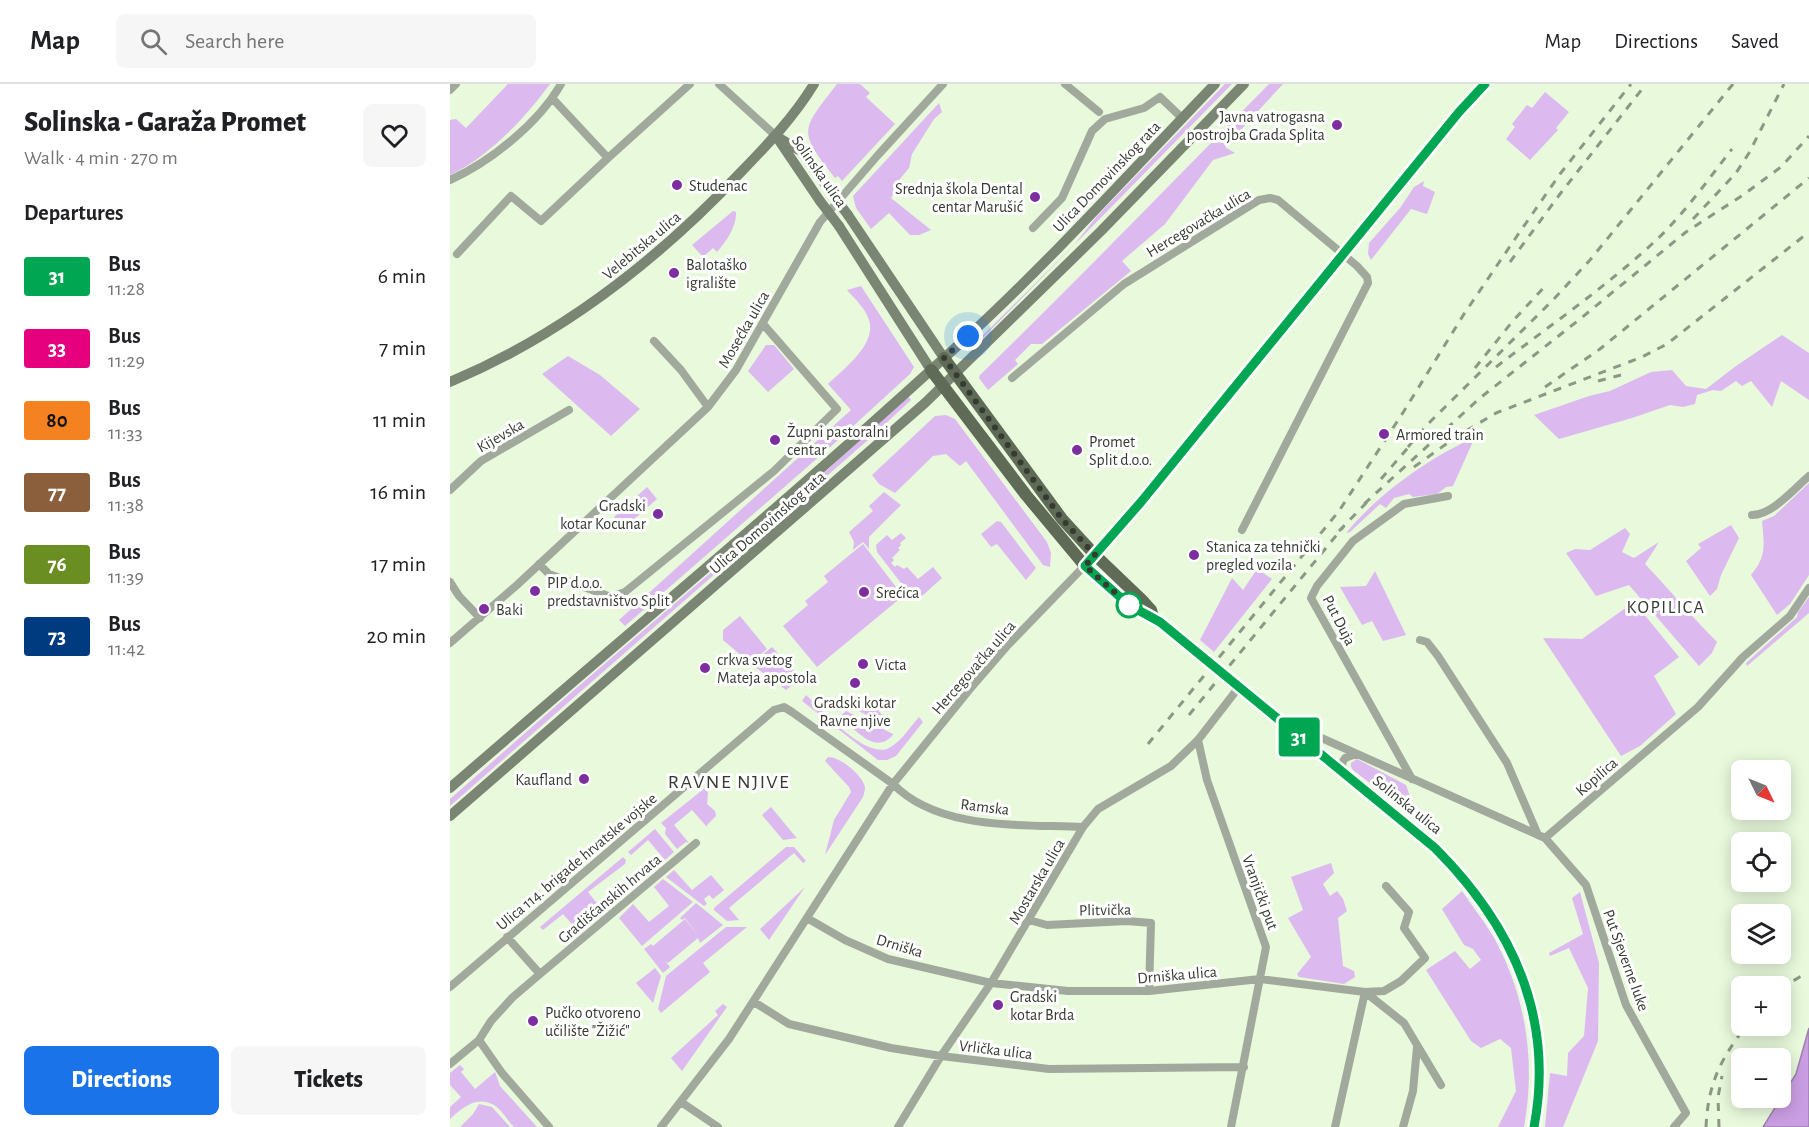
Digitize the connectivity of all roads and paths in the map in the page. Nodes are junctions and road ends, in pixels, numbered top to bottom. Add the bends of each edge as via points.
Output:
1 (456, 84) edge
2 (561, 84) edge
3 (690, 84) edge
4 (719, 84) edge
5 (814, 84) edge
6 (943, 84) edge
7 (1065, 84) edge
8 (1215, 84) edge
9 (1244, 84) edge
10 (1485, 84) edge
11 (450, 90) edge
12 (553, 99) junction
13 (1099, 112) dead end
14 (1182, 118) junction
15 (776, 136) junction
16 (608, 158) junction
17 (450, 180) edge
18 (1033, 228) dead end
19 (457, 254) dead end
20 (1344, 255) junction
21 (763, 324) junction
22 (654, 341) dead end
23 (944, 358) junction
24 (931, 370) junction
25 (955, 375) junction
26 (1012, 378) dead end
27 (450, 382) edge
28 (943, 386) junction
29 (708, 407) junction
30 (569, 410) dead end
31 (1809, 476) edge
32 (450, 490) edge
33 (1448, 496) dead end
34 (1752, 515) dead end
35 (1242, 530) dead end
36 (1095, 555) junction
37 (539, 564) junction
38 (1085, 566) junction
39 (450, 582) edge
40 (1809, 588) edge
41 (1153, 617) junction
42 (480, 618) junction
43 (1420, 640) dead end
44 (450, 643) edge
45 (1235, 684) junction
46 (1274, 716) junction
47 (1198, 740) junction
48 (1356, 754) junction
49 (1343, 774) junction
50 (1412, 779) junction
51 (893, 784) junction
52 (450, 788) edge
53 (450, 816) edge
54 (1083, 827) junction
55 (1541, 836) junction
56 (696, 843) dead end
57 (1386, 886) dead end
58 (807, 918) junction
59 (1029, 920) junction
60 (507, 937) junction
61 (540, 974) junction
62 (1260, 979) junction
63 (991, 983) junction
64 (450, 987) edge
65 (1149, 991) junction
66 (1365, 992) junction
67 (754, 1002) junction
68 (479, 1040) junction
69 (1417, 1047) junction
70 (941, 1056) junction
71 (450, 1064) edge
72 (1244, 1067) junction
73 (1441, 1085) dead end
74 (681, 1102) junction
75 (549, 1127) edge
76 (661, 1127) edge
77 (718, 1127) edge
78 (898, 1127) edge
79 (1231, 1127) edge
80 (1335, 1127) edge
81 (1403, 1127) edge
82 (1534, 1127) edge
83 (1674, 1127) edge

1 - 11 street
2 - 12 street
3 - 16 street
4 - 15 street
5 - 15 main road, Velebitska ulica
6 - 21 street, Mosećka ulica via 820,222
7 - 13 street
8 - 14 main road, Ulica Domovinskog rata
9 - 25 main road, Ulica Domovinskog rata
10 - 20 street, Hercegovačka ulica
12 - 16 street
12 - 17 street via 491,156
14 - 18 street via 1160,97 1144,108 1105,119 1092,131 1062,198
14 - 23 main road, Ulica Domovinskog rata via 1034,272
15 - 23 main road, Solinska ulica, bridge via 802,152
15 - 24 main road, Solinska ulica, bridge
15 - 27 main road, Velebitska ulica via 700,215 612,290 544,334
16 - 19 street via 541,222 511,196
20 - 26 street, Hercegovačka ulica via 1278,200 1263,198 1124,284
20 - 35 street, Hercegovačka ulica via 1368,283
20 - 36 street, Hercegovačka ulica
21 - 29 street, Mosećka ulica
21 - 37 street via 837,409 774,471 625,592 612,597 549,574
22 - 29 street
23 - 24 main road, Ulica Domovinskog rata
23 - 25 main road, Solinska ulica
24 - 28 main road, Solinska ulica
24 - 52 main road, Ulica Domovinskog rata
25 - 28 main road, Ulica Domovinskog rata
25 - 36 main road, Solinska ulica via 1062,519
28 - 38 main road, Solinska ulica
28 - 53 main road, Ulica Domovinskog rata
29 - 37 street, Mosećka ulica
30 - 32 street, Kijevska via 481,461
31 - 34 street via 1768,511
33 - 50 street, Put Duja via 1404,504 1362,535 1311,598
36 - 38 street, Hercegovačka ulica
36 - 41 main road, Solinska ulica via 1142,600
37 - 42 street, Mosećka ulica
38 - 41 main road, Solinska ulica via 1129,605
38 - 51 street, Hercegovačka ulica via 990,666
39 - 42 street
40 - 55 street, Kopilica via 1790,616 1743,657 1698,707
41 - 45 main road, Solinska ulica, bridge
42 - 44 street, Mosećka ulica
43 - 55 street via 1427,642 1438,656 1507,763
45 - 46 main road, Solinska ulica
45 - 47 street, Mostarska ulica
46 - 48 street
46 - 49 main road, Solinska ulica
47 - 54 street, Mostarska ulica via 1171,766 1098,809
47 - 62 street, Vranjički put via 1207,780 1266,947
48 - 49 street via 1345,758
48 - 50 street
49 - 82 main road, Solinska ulica via 1435,848 1462,875 1501,931 1524,982 1537,1030 1540,1072
50 - 55 street
51 - 54 street, Ramska via 930,810 973,821
51 - 58 street, Hercegovačka ulica
51 - 60 street, Ulica 114. brigade hrvatske vojske via 792,712 780,708
54 - 59 street, Mostarska ulica
55 - 83 street, Put Sjeverne luke via 1586,885 1626,1005 1686,1113
56 - 61 street, Gradišćanskih hrvata
57 - 66 street via 1409,912 1404,928 1425,958 1384,991
58 - 63 street, Drniška via 888,959
58 - 67 street, Hercegovačka ulica
59 - 63 street, Mostarska ulica
59 - 65 street, Plitvička via 1047,925 1151,923
60 - 61 street
60 - 64 street, Ulica 114. brigade hrvatske vojske
61 - 68 street, Gradišćanskih hrvata via 513,997
62 - 65 street, Drniška ulica
62 - 66 street, Drniška ulica
62 - 72 street, Vranjički put
63 - 65 street, Drniška ulica via 1068,991
63 - 70 street, Mostarska ulica
66 - 69 street via 1404,1023
66 - 80 street
67 - 70 street, Vrlička ulica via 789,1024
67 - 74 street, Hercegovačka ulica
68 - 71 street, Gradišćanskih hrvata
68 - 75 street
69 - 73 street
69 - 81 street via 1413,1091
70 - 72 street, Vrlička ulica via 1049,1069
70 - 78 street, Mostarska ulica
72 - 79 street, Vranjički put
74 - 76 street, Hercegovačka ulica
74 - 77 street

